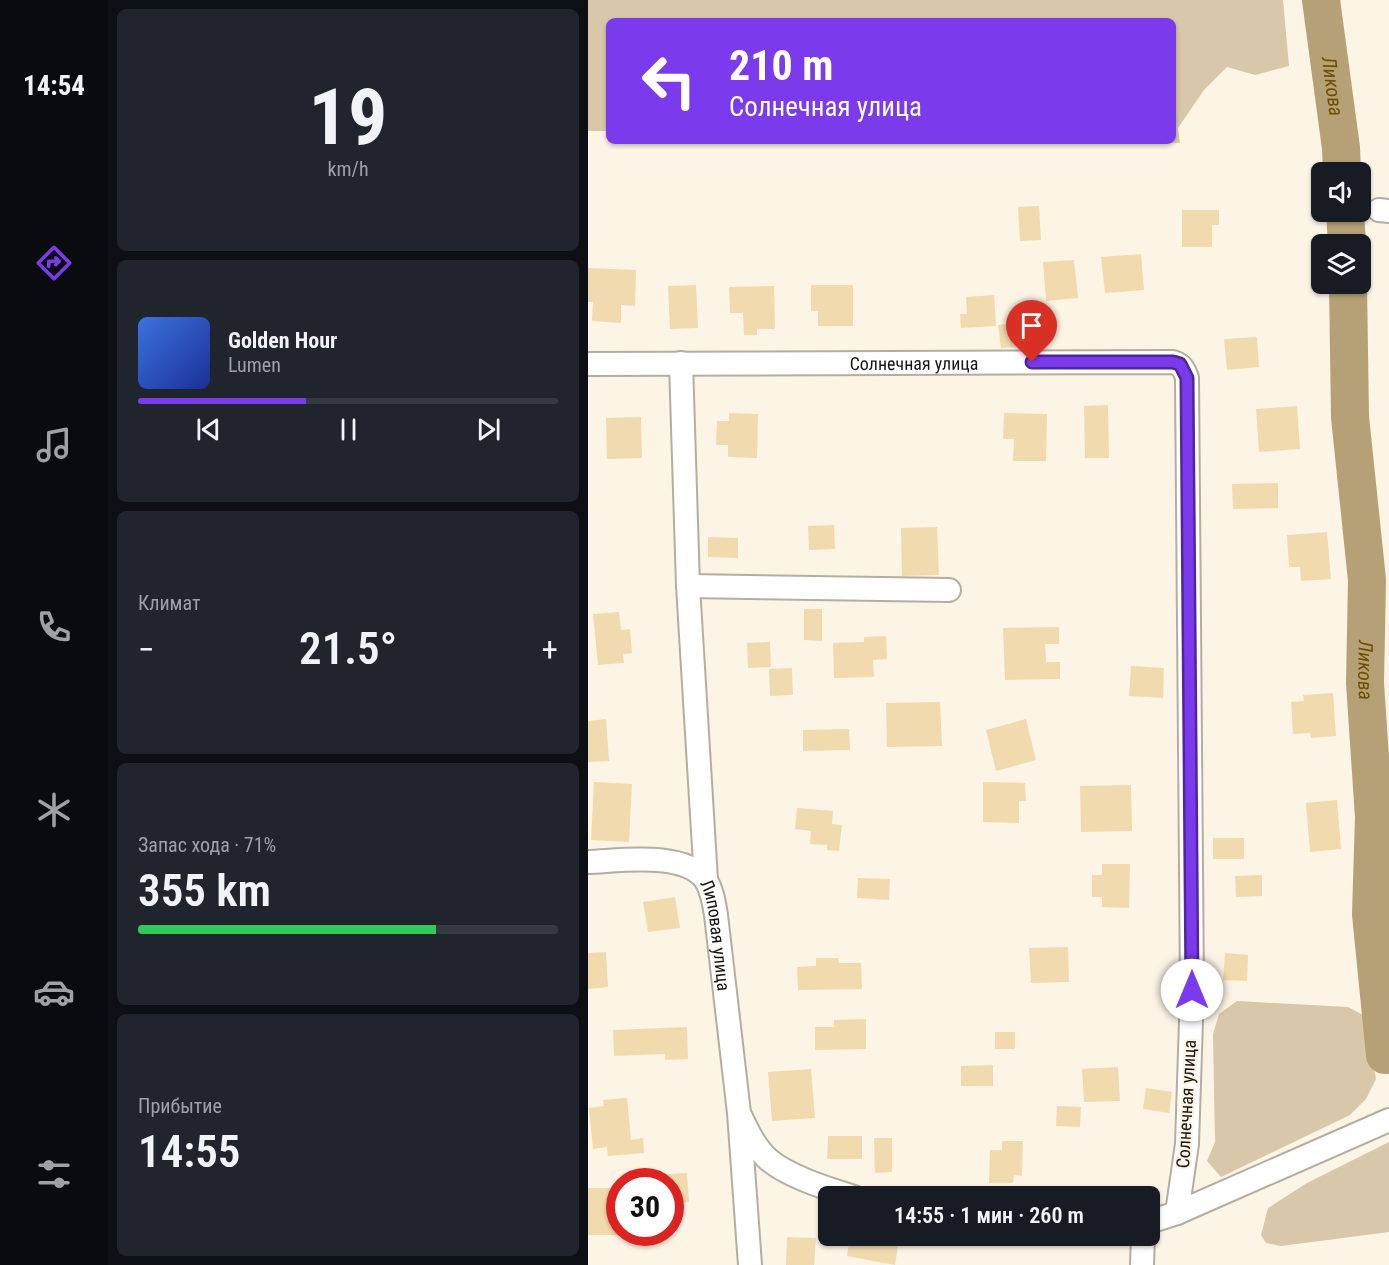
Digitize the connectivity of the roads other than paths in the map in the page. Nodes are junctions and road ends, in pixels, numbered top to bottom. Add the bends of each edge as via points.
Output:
1 (681, 363) junction
2 (588, 364) edge
3 (688, 586) junction
4 (949, 590) dead end
5 (588, 862) edge
6 (706, 880) junction
7 (738, 1113) junction
8 (1389, 1120) edge
9 (821, 1186) edge
10 (1177, 1213) junction
11 (1160, 1221) edge
12 (1145, 1246) edge
13 (750, 1265) edge
14 (1142, 1265) edge

1 - 2 street, Солнечная улица
1 - 3 street
1 - 10 street, Солнечная улица via 1173,362 1184,370 1192,990 1187,1144
3 - 4 street
3 - 6 street
5 - 6 street, Липовая улица via 671,861 697,871
6 - 7 street, Липовая улица via 716,915
7 - 9 street via 769,1160
7 - 13 street, Липовая улица
8 - 10 street
10 - 11 street
12 - 14 street

